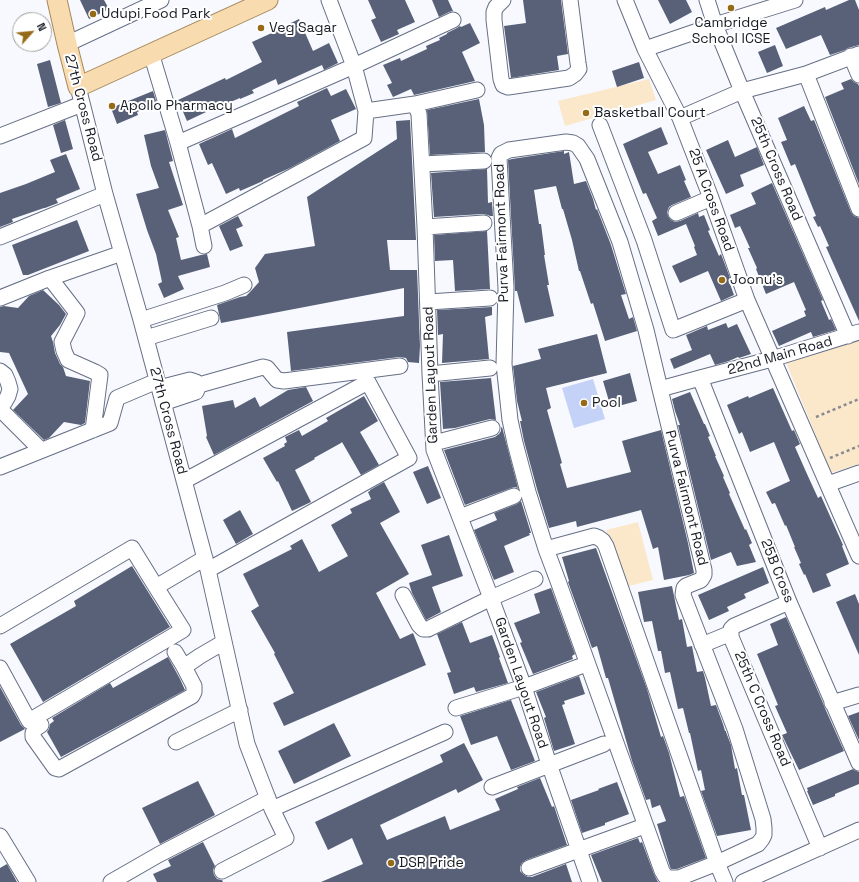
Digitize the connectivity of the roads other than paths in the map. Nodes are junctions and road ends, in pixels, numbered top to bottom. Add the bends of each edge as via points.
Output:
1 (57, 0) edge
2 (162, 0) edge
3 (268, 0) edge
4 (329, 0) edge
5 (503, 0) edge
6 (570, 0) edge
7 (625, 0) edge
8 (707, 0) edge
9 (795, 0) edge
10 (453, 20) dead end
11 (716, 25) junction
12 (67, 44) junction
13 (645, 49) junction
14 (151, 54) junction
15 (855, 55) edge
16 (354, 66) junction
17 (806, 74) junction
18 (859, 75) edge
19 (476, 90) dead end
20 (742, 91) junction
21 (80, 95) junction
22 (415, 104) junction
23 (366, 112) junction
24 (680, 118) junction
25 (600, 125) dead end
26 (0, 136) edge
27 (178, 143) junction
28 (484, 161) dead end
29 (422, 164) junction
30 (105, 194) junction
31 (711, 198) junction
32 (859, 209) edge
33 (676, 213) dead end
34 (484, 223) dead end
35 (200, 226) junction
36 (425, 227) junction
37 (0, 237) edge
38 (204, 246) dead end
39 (122, 253) junction
40 (50, 278) junction
41 (244, 285) dead end
42 (0, 298) edge
43 (490, 298) dead end
44 (747, 300) junction
45 (428, 302) junction
46 (182, 308) junction
47 (211, 318) dead end
48 (141, 320) junction
49 (186, 326) junction
50 (853, 334) edge
51 (146, 338) junction
52 (772, 359) junction
53 (400, 366) dead end
54 (490, 368) dead end
55 (0, 371) edge
56 (430, 374) junction
57 (700, 378) junction
58 (158, 384) junction
59 (199, 385) junction
60 (660, 389) junction
61 (163, 403) junction
62 (0, 408) edge
63 (492, 428) dead end
64 (93, 430) junction
65 (434, 443) junction
66 (41, 450) junction
67 (0, 467) edge
68 (859, 473) edge
69 (184, 481) junction
70 (828, 484) junction
71 (514, 496) dead end
72 (460, 517) junction
73 (546, 549) junction
74 (859, 556) edge
75 (207, 564) junction
76 (535, 579) dead end
77 (156, 587) junction
78 (403, 595) dead end
79 (491, 598) junction
80 (789, 602) junction
81 (0, 626) edge
82 (731, 633) junction
83 (224, 642) junction
84 (702, 645) junction
85 (175, 652) dead end
86 (184, 666) junction
87 (581, 666) dead end
88 (0, 668) edge
89 (524, 687) junction
90 (859, 695) edge
91 (832, 703) junction
92 (456, 708) dead end
93 (240, 710) junction
94 (41, 726) dead end
95 (445, 732) dead end
96 (176, 742) dead end
97 (604, 744) dead end
98 (859, 763) edge
99 (549, 764) junction
100 (492, 787) dead end
101 (270, 804) junction
102 (639, 828) dead end
103 (859, 830) edge
104 (0, 836) edge
105 (820, 848) junction
106 (579, 850) junction
107 (717, 863) junction
108 (529, 868) dead end
109 (222, 871) dead end
110 (28, 882) edge
111 (111, 882) edge
112 (590, 882) edge
113 (725, 882) edge
114 (743, 882) edge

1 - 12 main road, 27th Cross Road
2 - 12 street
3 - 14 main road
4 - 16 street
5 - 6 street via 496,7 494,20 501,79 503,85 508,87 569,78 576,74 579,69
7 - 13 street, 25 A Cross Road
8 - 11 street, 25th Cross Road
9 - 11 street
10 - 16 street
11 - 13 street
11 - 20 street, 25th Cross Road
12 - 21 main road, 27th Cross Road
13 - 24 street, 25 A Cross Road
14 - 21 main road
14 - 27 street
15 - 17 street
15 - 18 street
16 - 23 street
16 - 27 street
17 - 20 street
17 - 32 street
19 - 22 street
20 - 24 street
20 - 50 street, 25th Cross Road
21 - 26 street
21 - 30 street, 27th Cross Road
22 - 23 street
22 - 29 street, Garden Layout Road via 419,114
23 - 35 street via 364,138
24 - 31 street, 25 A Cross Road
25 - 44 street via 644,240 673,330
27 - 35 street
28 - 29 street
29 - 36 street, Garden Layout Road
30 - 37 street
30 - 39 street, 27th Cross Road
31 - 33 street
31 - 44 street, 25 A Cross Road
34 - 36 street
35 - 38 street
36 - 45 street, Garden Layout Road
39 - 40 street
39 - 48 street, 27th Cross Road
40 - 42 street
40 - 64 street via 77,313 62,342 68,360 100,375
41 - 46 street
43 - 45 street
44 - 52 street, 25 A Cross Road
45 - 56 street, Garden Layout Road
46 - 48 street
46 - 49 street
47 - 49 street
48 - 51 street, 27th Cross Road
49 - 51 street
50 - 52 street, 22nd Main Road
51 - 58 street, 27th Cross Road
52 - 57 street, 22nd Main Road
52 - 70 street, 25 A Cross Road
53 - 59 street via 284,381 277,380 263,367
54 - 56 street
55 - 62 street via 5,375 10,389
56 - 65 street, Garden Layout Road
57 - 60 street, 22nd Main Road
57 - 80 street, 25B Cross
58 - 59 street via 190,380
58 - 61 street, 27th Cross Road
58 - 64 street via 117,398 110,423
59 - 61 street via 196,392
60 - 73 street, Purva Fairmont Road via 625,257 587,159 578,146 566,142 501,154 499,158 506,288 504,364 510,420 528,492
60 - 84 street, Purva Fairmont Road via 704,564 704,575 701,580 686,586 683,593
61 - 69 street, 27th Cross Road
62 - 66 street
63 - 65 street
64 - 66 street
65 - 72 street, Garden Layout Road via 434,450
66 - 67 street
68 - 70 street
69 - 75 street, 27th Cross Road
69 - 75 street via 368,382 409,458
70 - 74 street, 25 A Cross Road
71 - 72 street
72 - 79 street, Garden Layout Road
73 - 107 street via 594,536 606,546
73 - 107 street, Purva Fairmont Road via 662,871 669,878 679,878
75 - 77 street
75 - 83 street, 27th Cross Road
76 - 79 street
77 - 81 street via 132,548
77 - 88 street via 183,630 30,721
78 - 79 street via 423,629 428,629
79 - 89 street, Garden Layout Road
80 - 82 street, 25th C Cross Road via 734,626
80 - 91 street, 25B Cross
82 - 84 street
82 - 105 street, 25th C Cross Road
83 - 86 street
83 - 93 street, 27th Cross Road
84 - 107 street, Purva Fairmont Road via 735,729 764,828 764,835 758,844
85 - 86 street
86 - 94 street via 194,686 192,696 59,769 55,768 32,737
87 - 89 street
89 - 92 street
89 - 99 street, Garden Layout Road
90 - 91 street
91 - 98 street, 25B Cross
93 - 96 street
93 - 101 street, 27th Cross Road via 247,744
95 - 101 street
97 - 99 street
99 - 100 street
99 - 106 street, Garden Layout Road
101 - 109 street, 27th Cross Road via 286,838
101 - 111 street via 158,855
102 - 106 street
103 - 105 street
104 - 110 street
105 - 114 street
106 - 108 street
106 - 112 street, Garden Layout Road
107 - 113 street

